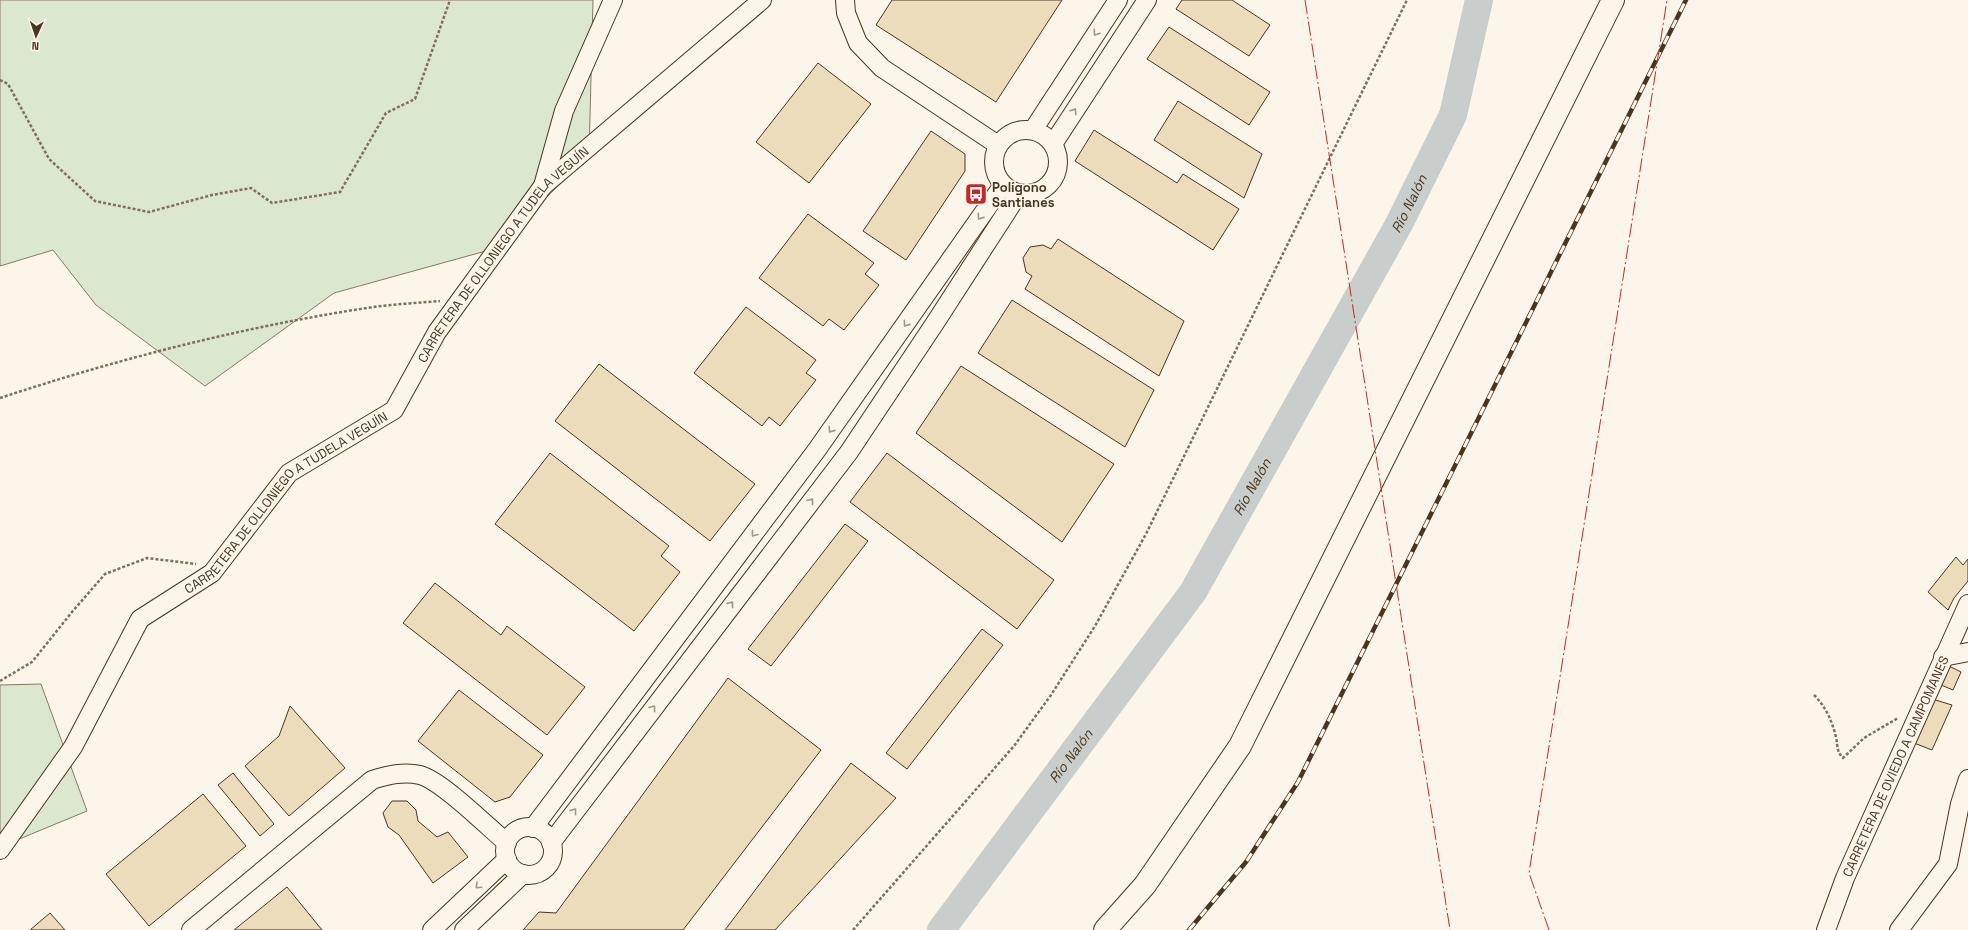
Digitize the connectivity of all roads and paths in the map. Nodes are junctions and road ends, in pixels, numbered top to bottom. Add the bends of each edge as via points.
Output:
1 (450, 0) edge
2 (613, 0) edge
3 (762, 0) edge
4 (845, 0) edge
5 (1118, 0) edge
6 (1147, 0) edge
7 (1406, 0) edge
8 (1612, 0) edge
9 (0, 80) edge
10 (1033, 130) junction
11 (1053, 144) junction
12 (998, 145) junction
13 (1003, 185) junction
14 (543, 186) junction
15 (1019, 193) junction
16 (461, 299) junction
17 (0, 398) edge
18 (217, 567) junction
19 (1968, 604) edge
20 (1968, 652) edge
21 (1943, 657) junction
22 (0, 680) edge
23 (1814, 695) dead end
24 (1922, 703) junction
25 (1968, 779) edge
26 (533, 828) junction
27 (552, 843) junction
28 (0, 850) edge
29 (507, 851) junction
30 (522, 874) junction
31 (191, 930) edge
32 (432, 930) edge
33 (464, 930) edge
34 (853, 930) edge
35 (1105, 930) edge
36 (1826, 930) edge
37 (1899, 930) edge

1 - 9 path via 415,99 386,113 340,192 272,203 250,188 149,212 95,201 49,159 8,84
2 - 14 street via 564,111
3 - 14 street, CARRETERA DE OLLONIEGO A TUDELA VEGUÍN
4 - 12 street via 846,13 858,43 882,68
5 -> 10 street
11 -> 6 street
7 - 34 path via 1146,534 1096,626 1014,746
8 - 35 main road via 1240,746 1146,885
10 - 11 street
10 - 12 street via 1015,131
11 - 15 street via 1058,159 1055,177 1048,186 1034,194
12 - 13 street via 993,164 996,176
13 - 15 street
13 -> 26 street via 816,451
14 - 16 street, CARRETERA DE OLLONIEGO A TUDELA VEGUÍN
27 -> 15 street via 849,452
16 - 17 path via 374,307 212,338
16 - 18 street, CARRETERA DE OLLONIEGO A TUDELA VEGUÍN via 437,332 394,410 289,472
18 - 22 path via 147,558 105,574 32,662
18 - 28 street, CARRETERA DE OLLONIEGO A TUDELA VEGUÍN via 212,573 140,619 73,746
19 - 21 street, CARRETERA DE OVIEDO A CAMPOMANES
20 - 21 street
21 - 24 street, CARRETERA DE OVIEDO A CAMPOMANES
23 - 24 path via 1824,705 1836,737 1838,753 1843,758 1864,738
24 - 36 street, CARRETERA DE OVIEDO A CAMPOMANES via 1845,878
25 - 37 street via 1960,804 1948,864
26 - 27 street via 547,836
26 - 29 street via 517,831
27 - 30 street via 553,853 547,868 539,873
29 - 30 street via 515,871
29 - 31 street via 443,788 421,775 396,773 372,780
29 -> 32 street
30 - 33 street

